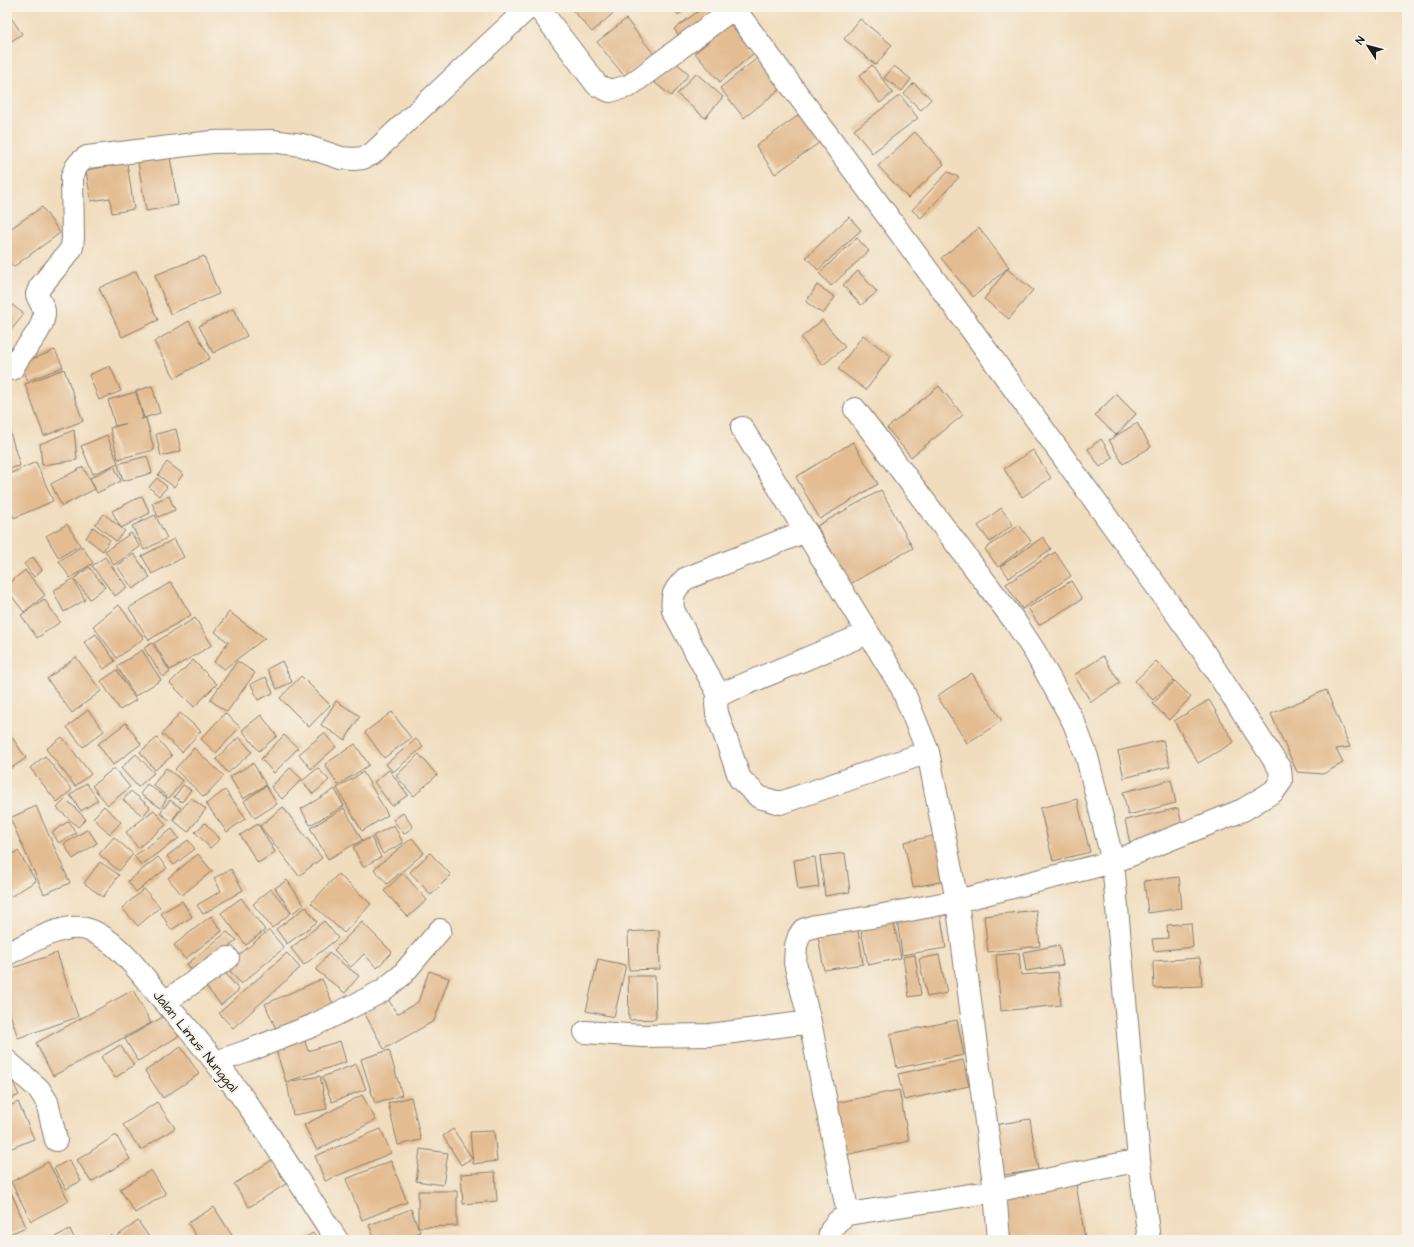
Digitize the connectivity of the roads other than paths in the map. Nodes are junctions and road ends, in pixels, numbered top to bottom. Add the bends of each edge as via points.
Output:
1 (529, 7) edge
2 (538, 7) edge
3 (734, 7) edge
4 (12, 369) dead end
5 (854, 409) dead end
6 (742, 428) dead end
7 (806, 531) junction
8 (868, 633) junction
9 (719, 695) junction
10 (928, 752) junction
11 (1113, 862) junction
12 (957, 901) junction
13 (440, 930) dead end
14 (7, 954) edge
15 (228, 958) dead end
16 (165, 1002) junction
17 (810, 1022) junction
18 (585, 1032) dead end
19 (7, 1061) edge
20 (216, 1062) junction
21 (56, 1140) dead end
22 (1139, 1160) junction
23 (995, 1191) junction
24 (848, 1214) junction
25 (337, 1240) edge
26 (829, 1240) edge
27 (999, 1240) edge
28 (1149, 1240) edge

1 - 4 street via 372,154 363,158 341,158 302,145 272,141 212,142 87,157 81,160 72,177 72,247 40,287 37,294 44,309 41,324
2 - 3 street via 597,85 610,91 629,86
3 - 11 street via 1201,648 1280,769 1281,781 1274,791 1243,810
5 - 11 street via 1016,623 1035,652 1074,723 1087,757
6 - 7 street
7 - 8 street
7 - 9 street via 685,579 677,588 671,600 673,610
8 - 9 street
8 - 10 street via 902,688
9 - 10 street via 717,713 740,779 759,797 780,803
10 - 12 street
11 - 12 street
11 - 22 street
12 - 17 street via 803,930 798,936 795,964
12 - 23 street
13 - 20 street via 402,975 382,990 312,1026
14 - 16 street, Jalan Limus Nunggal via 60,930 85,928 110,942
15 - 16 street
16 - 20 street, Jalan Limus Nunggal
17 - 18 street via 710,1035 642,1036
17 - 24 street
19 - 21 street via 39,1089 47,1102
20 - 25 street, Jalan Limus Nunggal via 278,1149
22 - 23 street
22 - 28 street
23 - 24 street
23 - 27 street
24 - 26 street via 835,1223 830,1231

